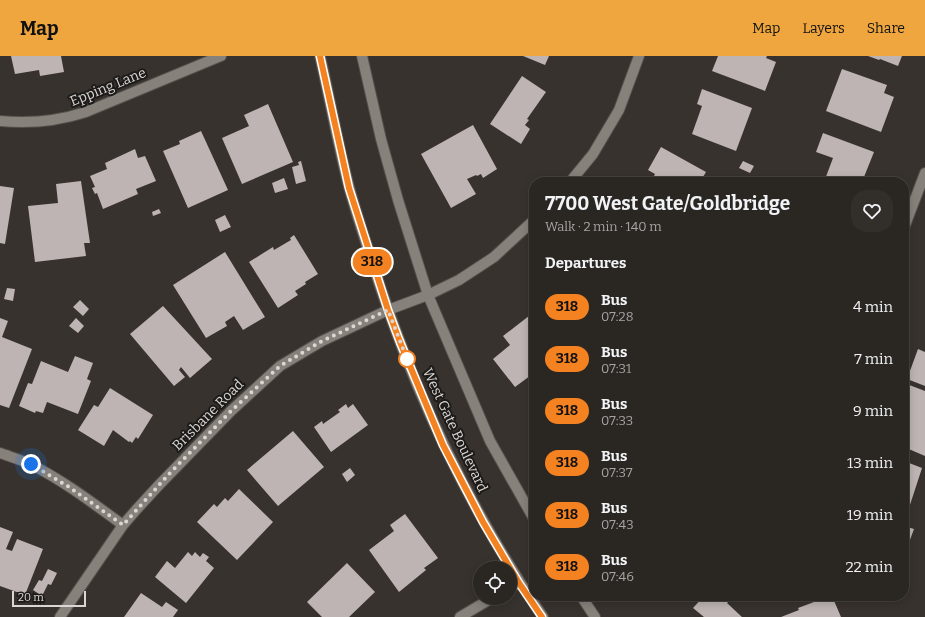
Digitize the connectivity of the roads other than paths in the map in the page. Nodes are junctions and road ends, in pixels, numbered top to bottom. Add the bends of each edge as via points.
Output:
1 (222, 56) edge
2 (320, 56) edge
3 (362, 56) edge
4 (640, 56) edge
5 (0, 121) edge
6 (925, 173) edge
7 (574, 177) edge
8 (909, 215) edge
9 (529, 225) edge
10 (428, 295) junction
11 (388, 310) junction
12 (0, 453) edge
13 (529, 510) edge
14 (123, 525) junction
15 (519, 583) joint
16 (529, 598) edge
17 (531, 601) edge
18 (584, 601) edge
19 (480, 605) edge
20 (60, 617) edge
21 (460, 617) edge
22 (542, 617) edge
23 (595, 617) edge

1 - 5 street, Epping Lane via 65,119 15,123
2 - 11 street, West Gate Boulevard via 349,188
3 - 10 street, West Gate Boulevard via 381,139
4 - 7 street via 619,110 593,154
6 - 8 street
9 - 10 street, Brisbane Road via 494,257 459,280
10 - 11 street, Brisbane Road
10 - 13 street, West Gate Boulevard via 490,441
11 - 14 street, Brisbane Road via 322,341 280,366 231,411
11 - 15 street, West Gate Boulevard via 443,445 483,522
12 - 14 street via 31,464 52,476
14 - 20 street, Brisbane Road
15 - 16 street, West Gate Boulevard
17 - 22 street, West Gate Boulevard
18 - 23 street
19 - 21 street

